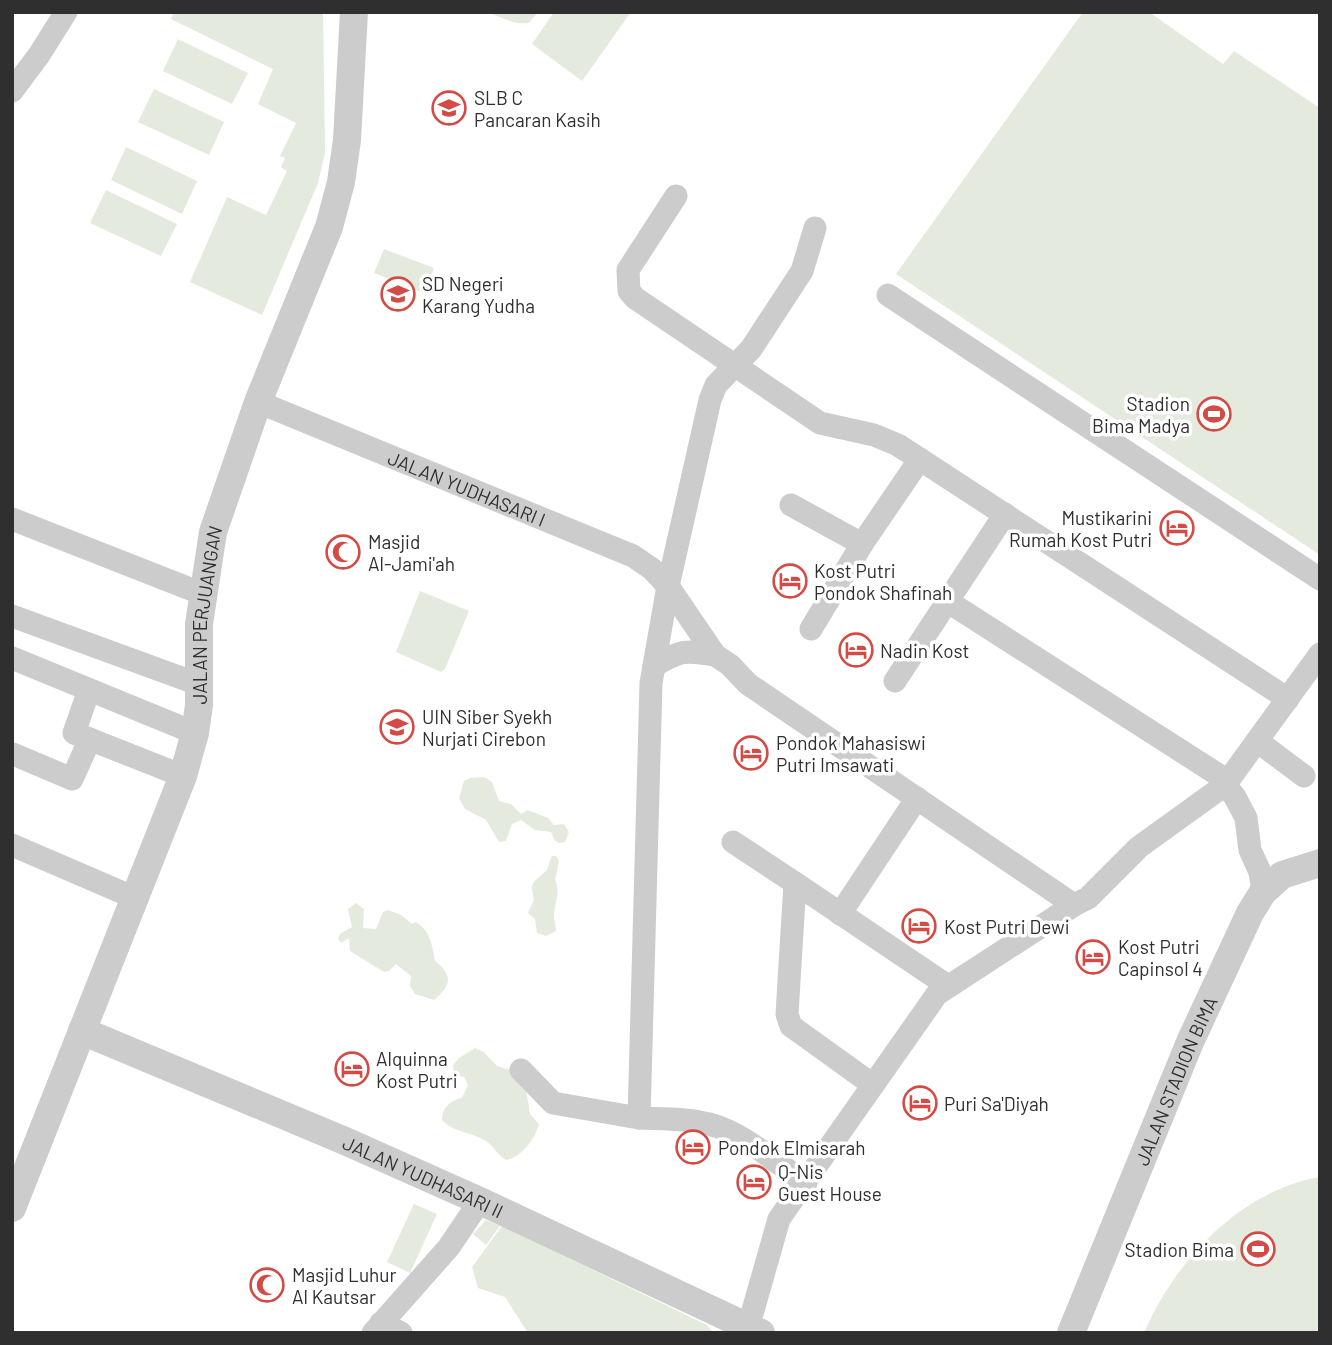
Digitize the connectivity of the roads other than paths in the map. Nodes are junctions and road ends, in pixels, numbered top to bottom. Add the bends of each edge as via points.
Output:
1 (66, 12) edge
2 (355, 12) edge
3 (12, 91) edge
4 (676, 196) dead end
5 (815, 229) dead end
6 (888, 295) dead end
7 (735, 365) junction
8 (258, 402) junction
9 (920, 459) junction
10 (791, 505) dead end
11 (1005, 514) junction
12 (12, 519) edge
13 (862, 544) junction
14 (1320, 579) edge
15 (668, 586) junction
16 (203, 594) junction
17 (947, 601) junction
18 (12, 616) edge
19 (811, 629) dead end
20 (1320, 654) edge
21 (12, 658) edge
22 (722, 660) junction
23 (654, 666) junction
24 (895, 681) dead end
25 (198, 684) junction
26 (89, 690) junction
27 (1288, 699) junction
28 (195, 733) junction
29 (90, 739) junction
30 (1258, 741) junction
31 (13, 754) edge
32 (183, 776) junction
33 (1304, 776) dead end
34 (1225, 785) junction
35 (917, 798) junction
36 (733, 842) dead end
37 (12, 845) edge
38 (1320, 863) edge
39 (795, 883) junction
40 (1263, 892) junction
41 (135, 898) junction
42 (1074, 905) junction
43 (840, 914) junction
44 (948, 986) junction
45 (82, 1031) junction
46 (521, 1070) dead end
47 (873, 1085) junction
48 (639, 1118) junction
49 (806, 1183) junction
50 (480, 1201) junction
51 (12, 1208) edge
52 (385, 1330) edge
53 (752, 1331) edge
54 (1071, 1333) edge

1 - 3 street
2 - 8 street, JALAN PERJUANGAN via 341,182 329,227
4 - 7 street via 628,270 629,291
5 - 7 street via 802,271 751,349
6 - 14 street
7 - 9 street via 813,418 874,435
7 - 15 street via 716,385 710,400
8 - 15 street, JALAN YUDHASARI I via 633,556
8 - 16 street, JALAN PERJUANGAN via 213,532
9 - 11 street
9 - 13 street
10 - 13 street
11 - 17 street
11 - 27 street
12 - 16 street
13 - 19 street
15 - 22 street, JALAN YUDHASARI I
15 - 23 street
16 - 25 street, JALAN PERJUANGAN
17 - 24 street
17 - 34 street via 1217,774
18 - 25 street
20 - 27 street
21 - 26 street
22 - 23 street via 694,652 674,653
22 - 35 street, JALAN YUDHASARI I via 748,684
23 - 48 street
25 - 28 street, JALAN PERJUANGAN
26 - 28 street
26 - 29 street via 74,733
27 - 30 street
28 - 32 street, JALAN PERJUANGAN
29 - 31 street via 72,779
29 - 32 street
30 - 33 street
30 - 34 street
32 - 41 street, JALAN PERJUANGAN
34 - 40 street via 1246,818
34 - 42 street via 1139,847 1088,898
35 - 42 street, JALAN YUDHASARI I
35 - 43 street
36 - 39 street
37 - 41 street
38 - 40 street, JALAN STADION BIMA via 1282,875
39 - 43 street
39 - 47 street via 787,1014 791,1026
40 - 54 street, JALAN STADION BIMA via 1190,1042
41 - 45 street, JALAN PERJUANGAN
42 - 44 street
43 - 44 street
44 - 47 street
45 - 50 street, JALAN YUDHASARI II
45 - 51 street, JALAN PERJUANGAN
46 - 48 street via 552,1103
47 - 49 street
48 - 49 street via 713,1126 734,1134
49 - 53 street via 779,1219
50 - 52 street
50 - 53 street, JALAN YUDHASARI II

